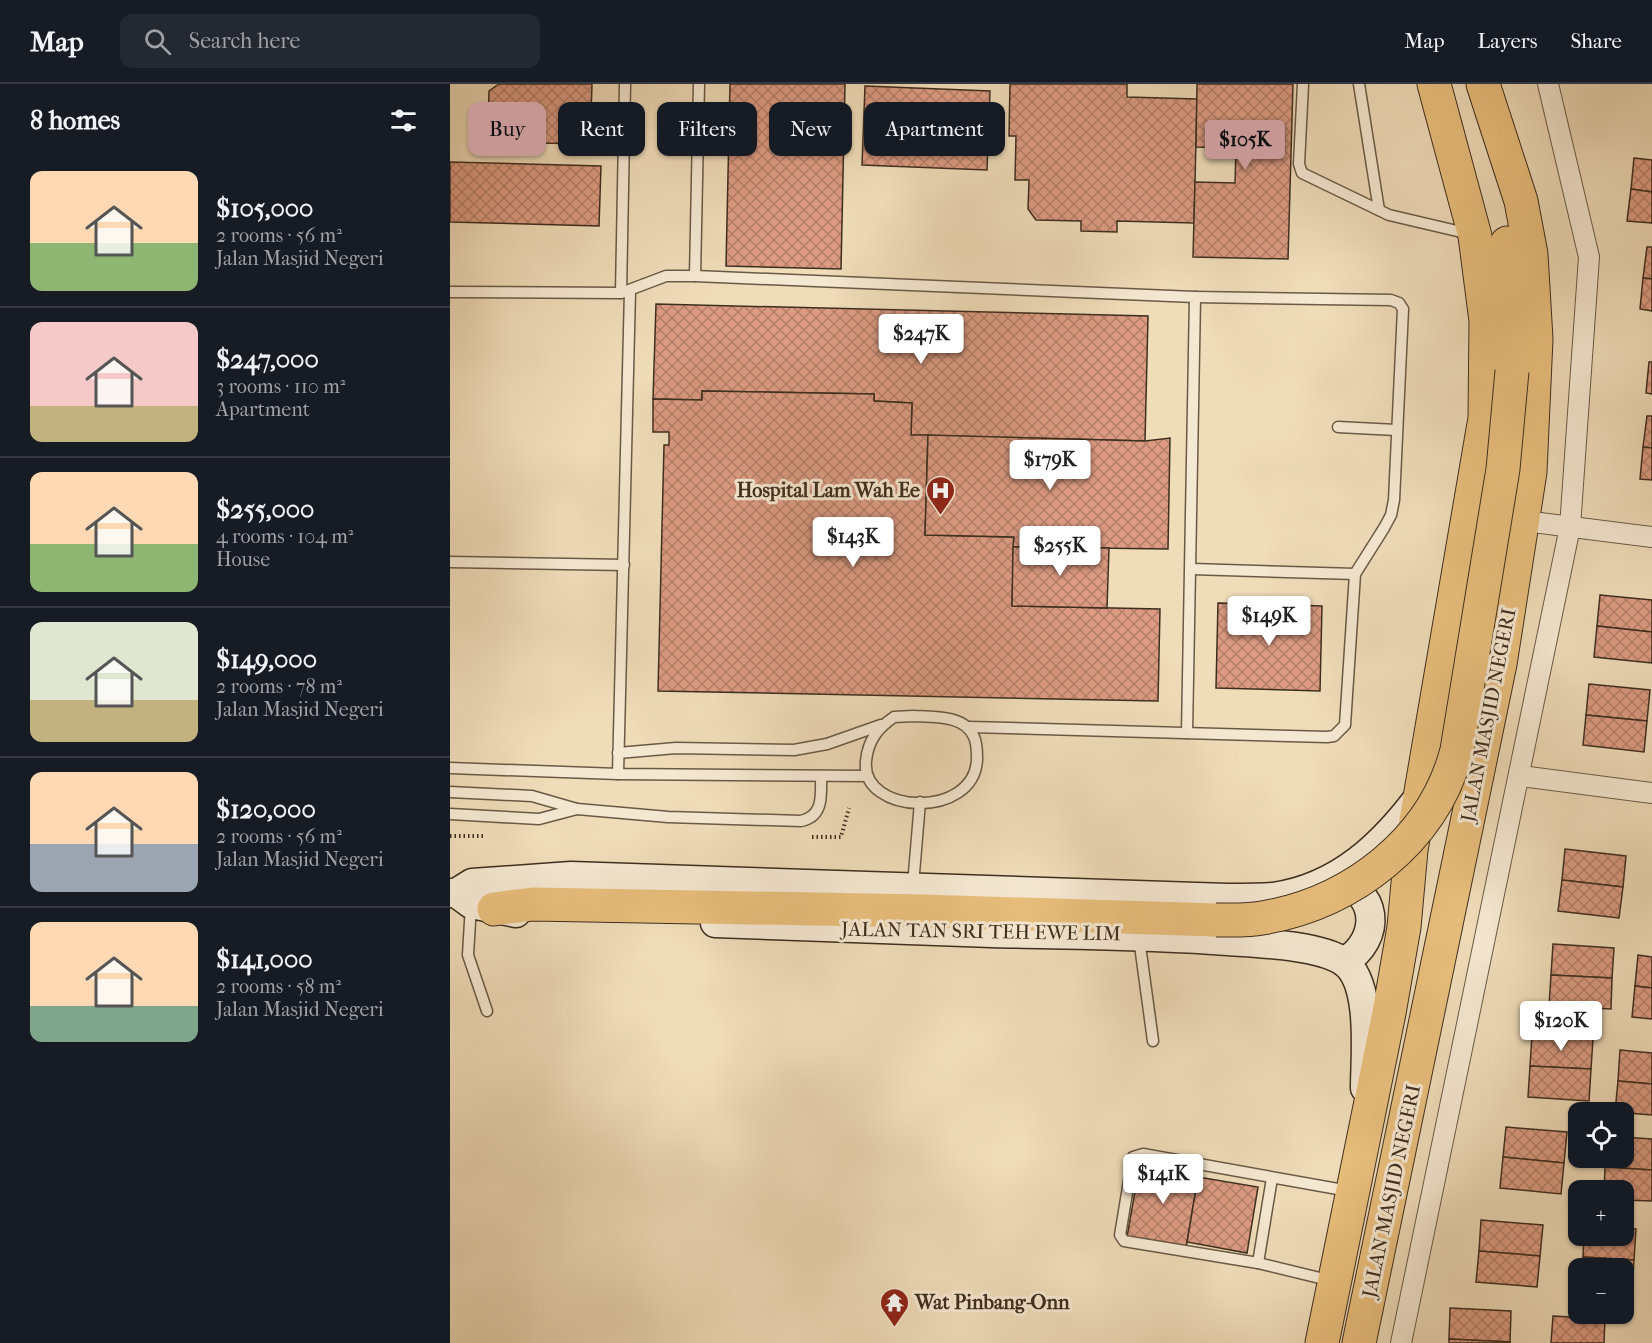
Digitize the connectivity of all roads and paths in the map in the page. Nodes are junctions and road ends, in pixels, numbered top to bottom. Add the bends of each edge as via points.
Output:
1 (625, 84) edge
2 (699, 84) edge
3 (1303, 84) edge
4 (1359, 84) edge
5 (1434, 84) edge
6 (1483, 84) edge
7 (1548, 84) edge
8 (1498, 129) junction
9 (1379, 210) junction
10 (1475, 236) junction
11 (695, 276) junction
12 (450, 292) edge
13 (626, 292) junction
14 (1196, 297) junction
15 (1338, 427) dead end
16 (1396, 430) junction
17 (1524, 521) junction
18 (1570, 527) junction
19 (1652, 537) edge
20 (450, 562) edge
21 (624, 565) junction
22 (1192, 569) junction
23 (1355, 574) junction
24 (883, 724) junction
25 (969, 727) junction
26 (1187, 734) junction
27 (618, 753) junction
28 (450, 768) edge
29 (618, 774) junction
30 (821, 776) junction
31 (867, 776) junction
32 (1521, 776) junction
33 (450, 792) edge
34 (1652, 793) edge
35 (1421, 794) junction
36 (920, 802) junction
37 (577, 808) junction
38 (450, 814) edge
39 (1326, 880) junction
40 (913, 887) junction
41 (469, 896) edge
42 (1139, 935) junction
43 (1344, 962) junction
44 (487, 1011) dead end
45 (1153, 1041) dead end
46 (1366, 1120) junction
47 (1272, 1179) junction
48 (1352, 1192) junction
49 (1258, 1263) junction
50 (1336, 1282) junction
51 (1322, 1343) edge
52 (1359, 1343) edge
53 (1401, 1343) edge

1 - 13 lane
2 - 11 lane
3 - 9 lane via 1299,164 1302,173
4 - 9 lane
5 - 10 highway, JALAN MASJID NEGERI
6 - 8 highway, JALAN MASJID NEGERI
7 - 18 street via 1589,258
8 - 17 highway, JALAN MASJID NEGERI via 1527,228 1536,311 1530,472
8 - 41 highway, bridge via 1494,172 1510,270 1512,371 1503,469 1452,770 1420,828 1406,845 1352,885 1322,900 1260,918 533,904
9 - 10 lane
10 - 35 highway, JALAN MASJID NEGERI via 1486,321 1485,418
11 - 13 lane via 659,277
11 - 14 lane
12 - 13 lane
13 - 21 lane
14 - 16 lane via 1399,303 1403,317
14 - 22 lane
15 - 16 lane
16 - 23 lane via 1391,515
17 - 18 street
17 - 52 highway, JALAN MASJID NEGERI via 1500,664
18 - 19 street
18 - 32 street
20 - 21 lane
21 - 27 lane
22 - 23 lane
22 - 26 lane
23 - 26 lane via 1346,718 1340,731 1327,737
24 - 25 lane via 894,717 913,716 947,718
24 - 27 lane via 827,744 794,750 676,748
24 - 31 lane via 866,755
25 - 26 lane
25 - 36 lane via 977,750 970,783 943,801
27 - 29 lane
28 - 29 lane
29 - 30 lane
30 - 31 lane
30 - 37 lane via 819,809 801,821 668,817
31 - 36 lane via 886,796
32 - 34 street
32 - 53 street
33 - 37 lane via 532,796
35 - 39 main road, JALAN TAN SRI TEH EWE LIM via 1372,852
35 - 46 highway, JALAN MASJID NEGERI via 1396,970
36 - 40 lane
37 - 38 lane via 540,819
39 - 40 main road, JALAN TAN SRI TEH EWE LIM via 1274,897 1227,898
39 - 43 main road via 1355,889 1370,914 1371,929 1366,943
40 - 41 main road, JALAN TAN SRI TEH EWE LIM via 571,876
41 - 42 main road, JALAN TAN SRI TEH EWE LIM via 540,918
41 - 44 lane via 468,955
42 - 43 main road, JALAN TAN SRI TEH EWE LIM via 1275,944
42 - 45 lane
43 - 46 main road via 1355,977 1364,1003
46 - 48 highway, JALAN MASJID NEGERI
47 - 48 lane
47 - 49 lane
47 - 49 lane via 1143,1154 1133,1157 1131,1168 1120,1235 1124,1241
48 - 50 highway, JALAN MASJID NEGERI
49 - 50 lane
50 - 51 highway, JALAN MASJID NEGERI

